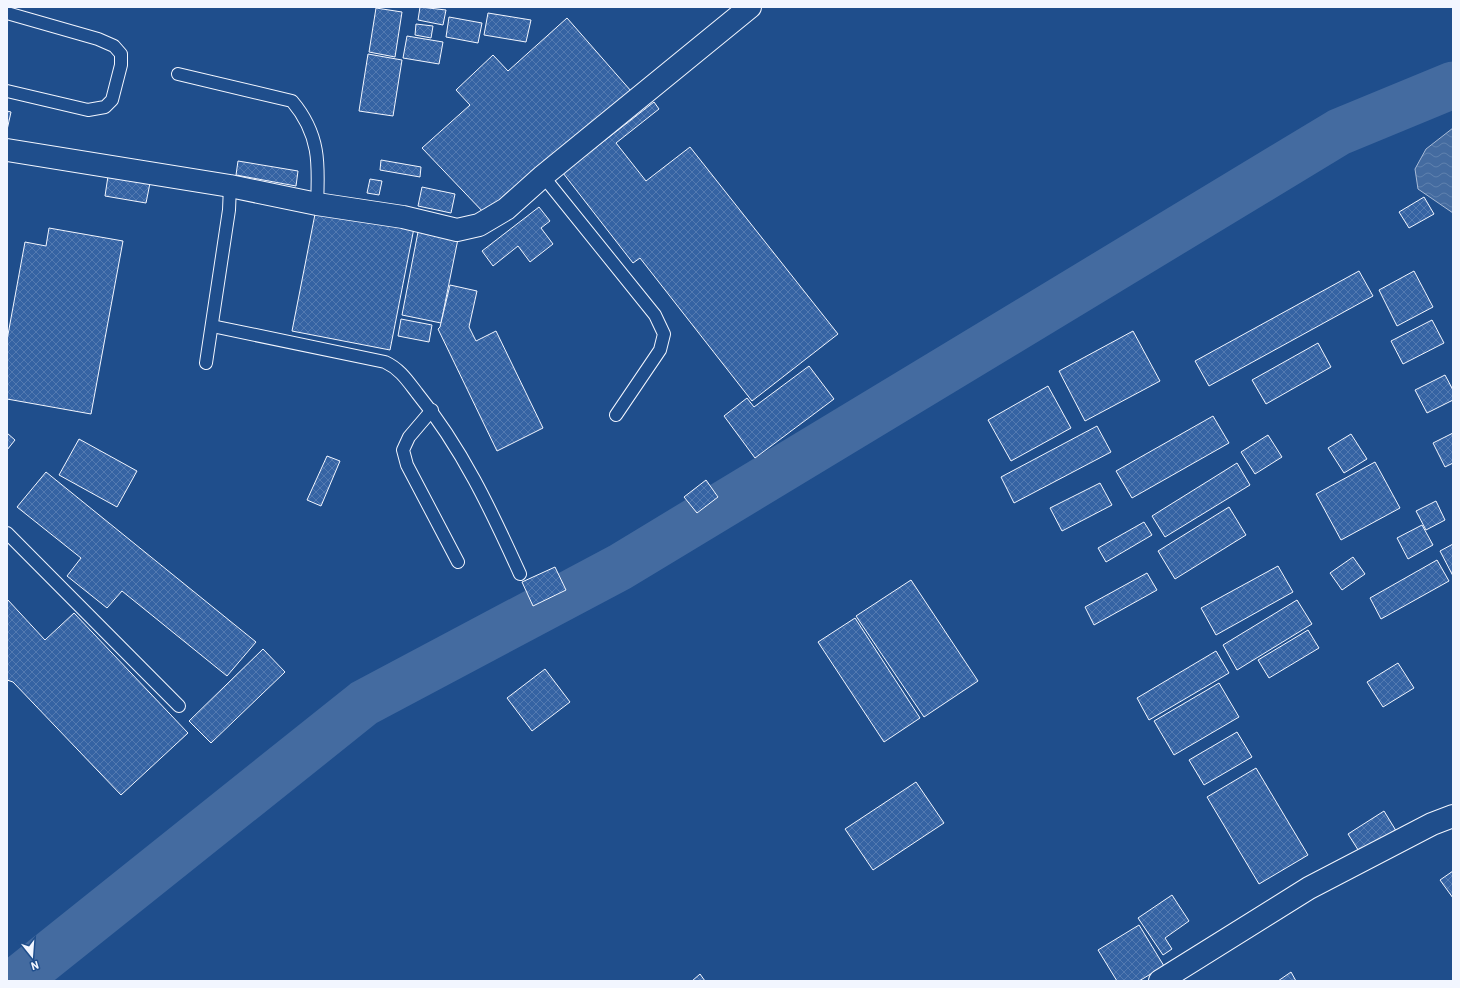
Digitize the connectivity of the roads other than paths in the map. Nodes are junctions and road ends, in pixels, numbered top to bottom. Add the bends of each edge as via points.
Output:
1 (750, 7) edge
2 (7, 13) edge
3 (178, 74) dead end
4 (7, 91) edge
5 (7, 150) edge
6 (543, 176) junction
7 (230, 186) junction
8 (317, 204) junction
9 (212, 326) junction
10 (206, 363) dead end
11 (432, 410) junction
12 (616, 414) dead end
13 (7, 533) edge
14 (458, 562) dead end
15 (520, 574) dead end
16 (179, 706) dead end
17 (1453, 816) edge
18 (1160, 981) edge

1 - 6 street
2 - 4 lane via 114,46 120,54 121,65 112,100 105,107 95,110
3 - 8 lane via 292,101 303,114 313,139 319,166
5 - 7 street
6 - 8 street via 506,209 479,225 457,230 403,217
6 - 12 lane via 655,315 664,334 660,350
7 - 8 street
7 - 9 lane via 229,210
9 - 10 lane
9 - 11 lane via 384,362 397,368
11 - 14 lane via 409,437 403,450 406,464
11 - 15 lane via 479,486
13 - 16 lane
17 - 18 street via 1432,824 1309,888

